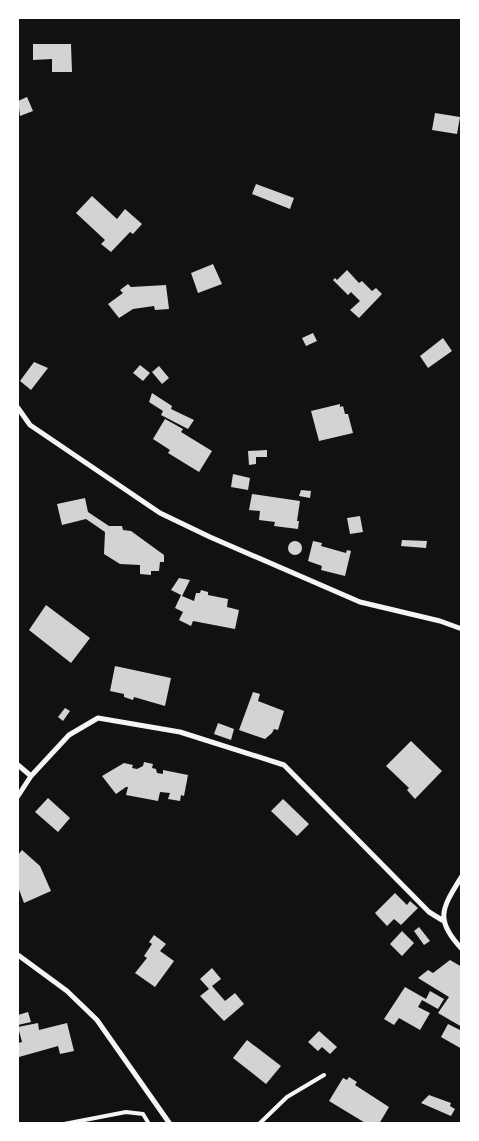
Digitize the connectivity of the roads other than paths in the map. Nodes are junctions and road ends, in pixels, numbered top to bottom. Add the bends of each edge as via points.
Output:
1 (18, 408) edge
2 (462, 629) edge
3 (18, 765) edge
4 (31, 776) junction
5 (18, 796) edge
6 (462, 876) edge
7 (442, 920) junction
8 (462, 948) edge
9 (18, 955) edge
10 (324, 1075) dead end
11 (64, 1124) edge
12 (148, 1124) edge
13 (170, 1124) edge
14 (259, 1124) edge

1 - 2 street via 30,425 160,513 360,602
3 - 4 street
4 - 5 street
4 - 7 street via 69,735 98,718 180,732 284,765 429,912
6 - 7 street via 446,902
7 - 8 street via 451,938
9 - 13 street via 68,991 97,1020
10 - 14 lane via 287,1096
11 - 12 lane via 126,1112 143,1114

